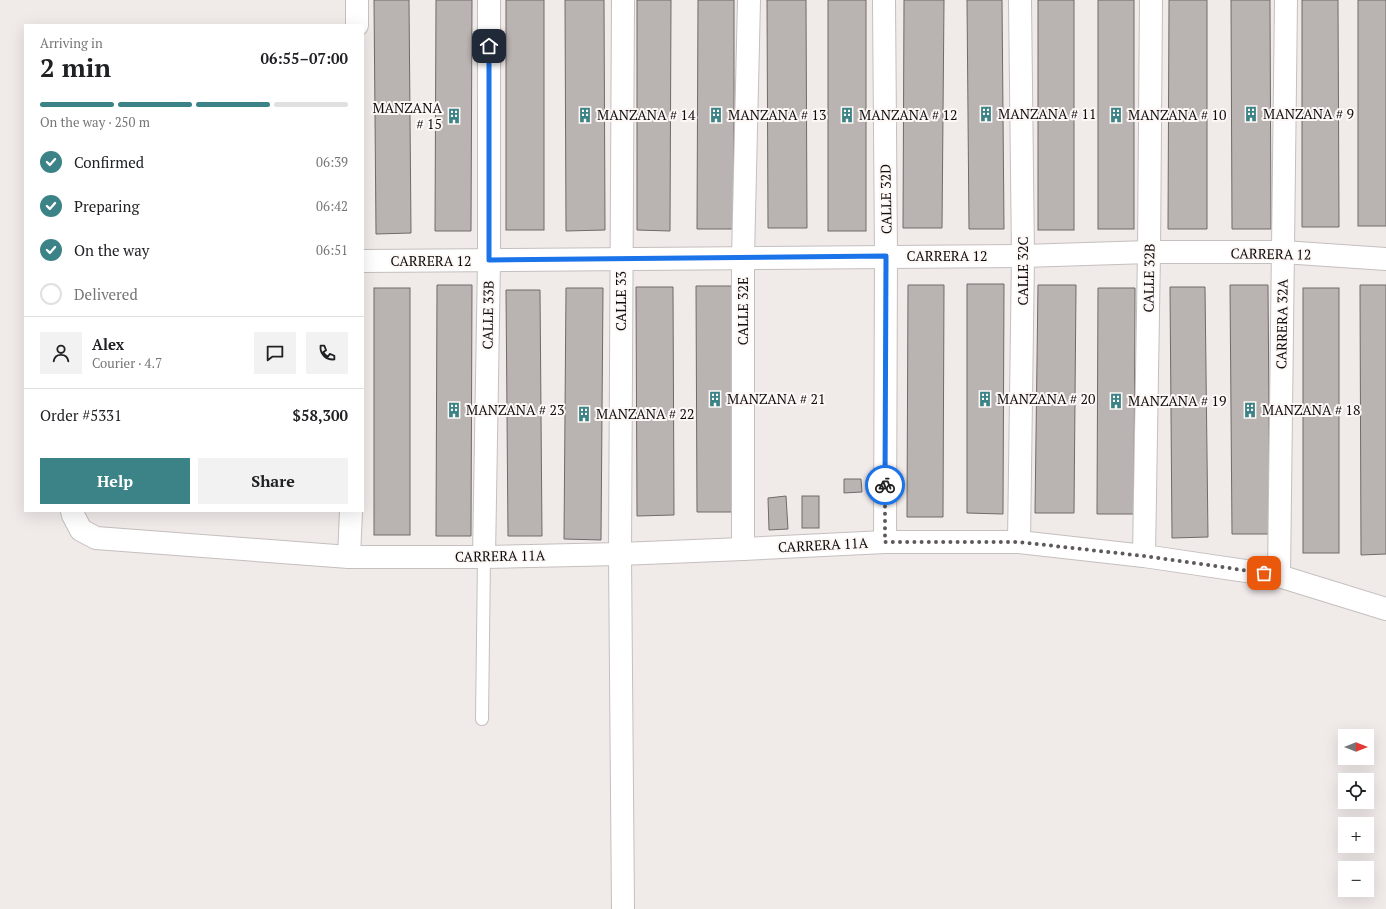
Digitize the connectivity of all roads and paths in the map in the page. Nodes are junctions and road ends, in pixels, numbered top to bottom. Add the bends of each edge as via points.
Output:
1 (357, 0) edge
2 (489, 0) edge
3 (623, 0) edge
4 (749, 0) edge
5 (884, 0) edge
6 (1020, 0) edge
7 (1151, 0) edge
8 (1286, 0) edge
9 (357, 24) edge
10 (1149, 252) junction
11 (1283, 252) junction
12 (886, 256) junction
13 (1023, 256) junction
14 (622, 258) junction
15 (743, 258) junction
16 (1386, 259) edge
17 (489, 260) junction
18 (364, 261) edge
19 (72, 512) edge
20 (351, 512) edge
21 (885, 542) junction
22 (1019, 542) junction
23 (743, 549) junction
24 (620, 554) junction
25 (1144, 556) junction
26 (349, 557) junction
27 (484, 557) junction
28 (1280, 576) junction
29 (1386, 609) edge
30 (482, 719) dead end
31 (624, 909) edge

1 - 9 street
2 - 17 street, CALLE 33B
3 - 14 street, CALLE 33
4 - 15 street, CALLE 32E
5 - 12 street, CALLE 32D
6 - 13 street, CALLE 32C
7 - 10 street, CALLE 32B
8 - 11 street, CARRERA 32A
10 - 11 street, CARRERA 12
10 - 13 street, CARRERA 12
10 - 25 street, CALLE 32B
11 - 16 street, CARRERA 12
11 - 28 street, CARRERA 32A
12 - 13 street, CARRERA 12
12 - 15 street, CARRERA 12
12 - 21 street, CALLE 32D
13 - 22 street, CALLE 32C
14 - 15 street, CARRERA 12
14 - 17 street, CARRERA 12
14 - 24 street, CALLE 33
15 - 23 street, CALLE 32E
17 - 18 street, CARRERA 12
17 - 27 street, CALLE 33B
19 - 26 street, CARRERA 11A via 81,530 96,538
20 - 26 street
21 - 22 street, CARRERA 11A
21 - 23 street, CARRERA 11A
22 - 25 street, CARRERA 11A
23 - 24 street, CARRERA 11A
24 - 27 street, CARRERA 11A
24 - 31 street, CALLE 33
25 - 28 street, CARRERA 11A
26 - 27 street, CARRERA 11A
27 - 30 lane
28 - 29 street, CARRERA 11A

